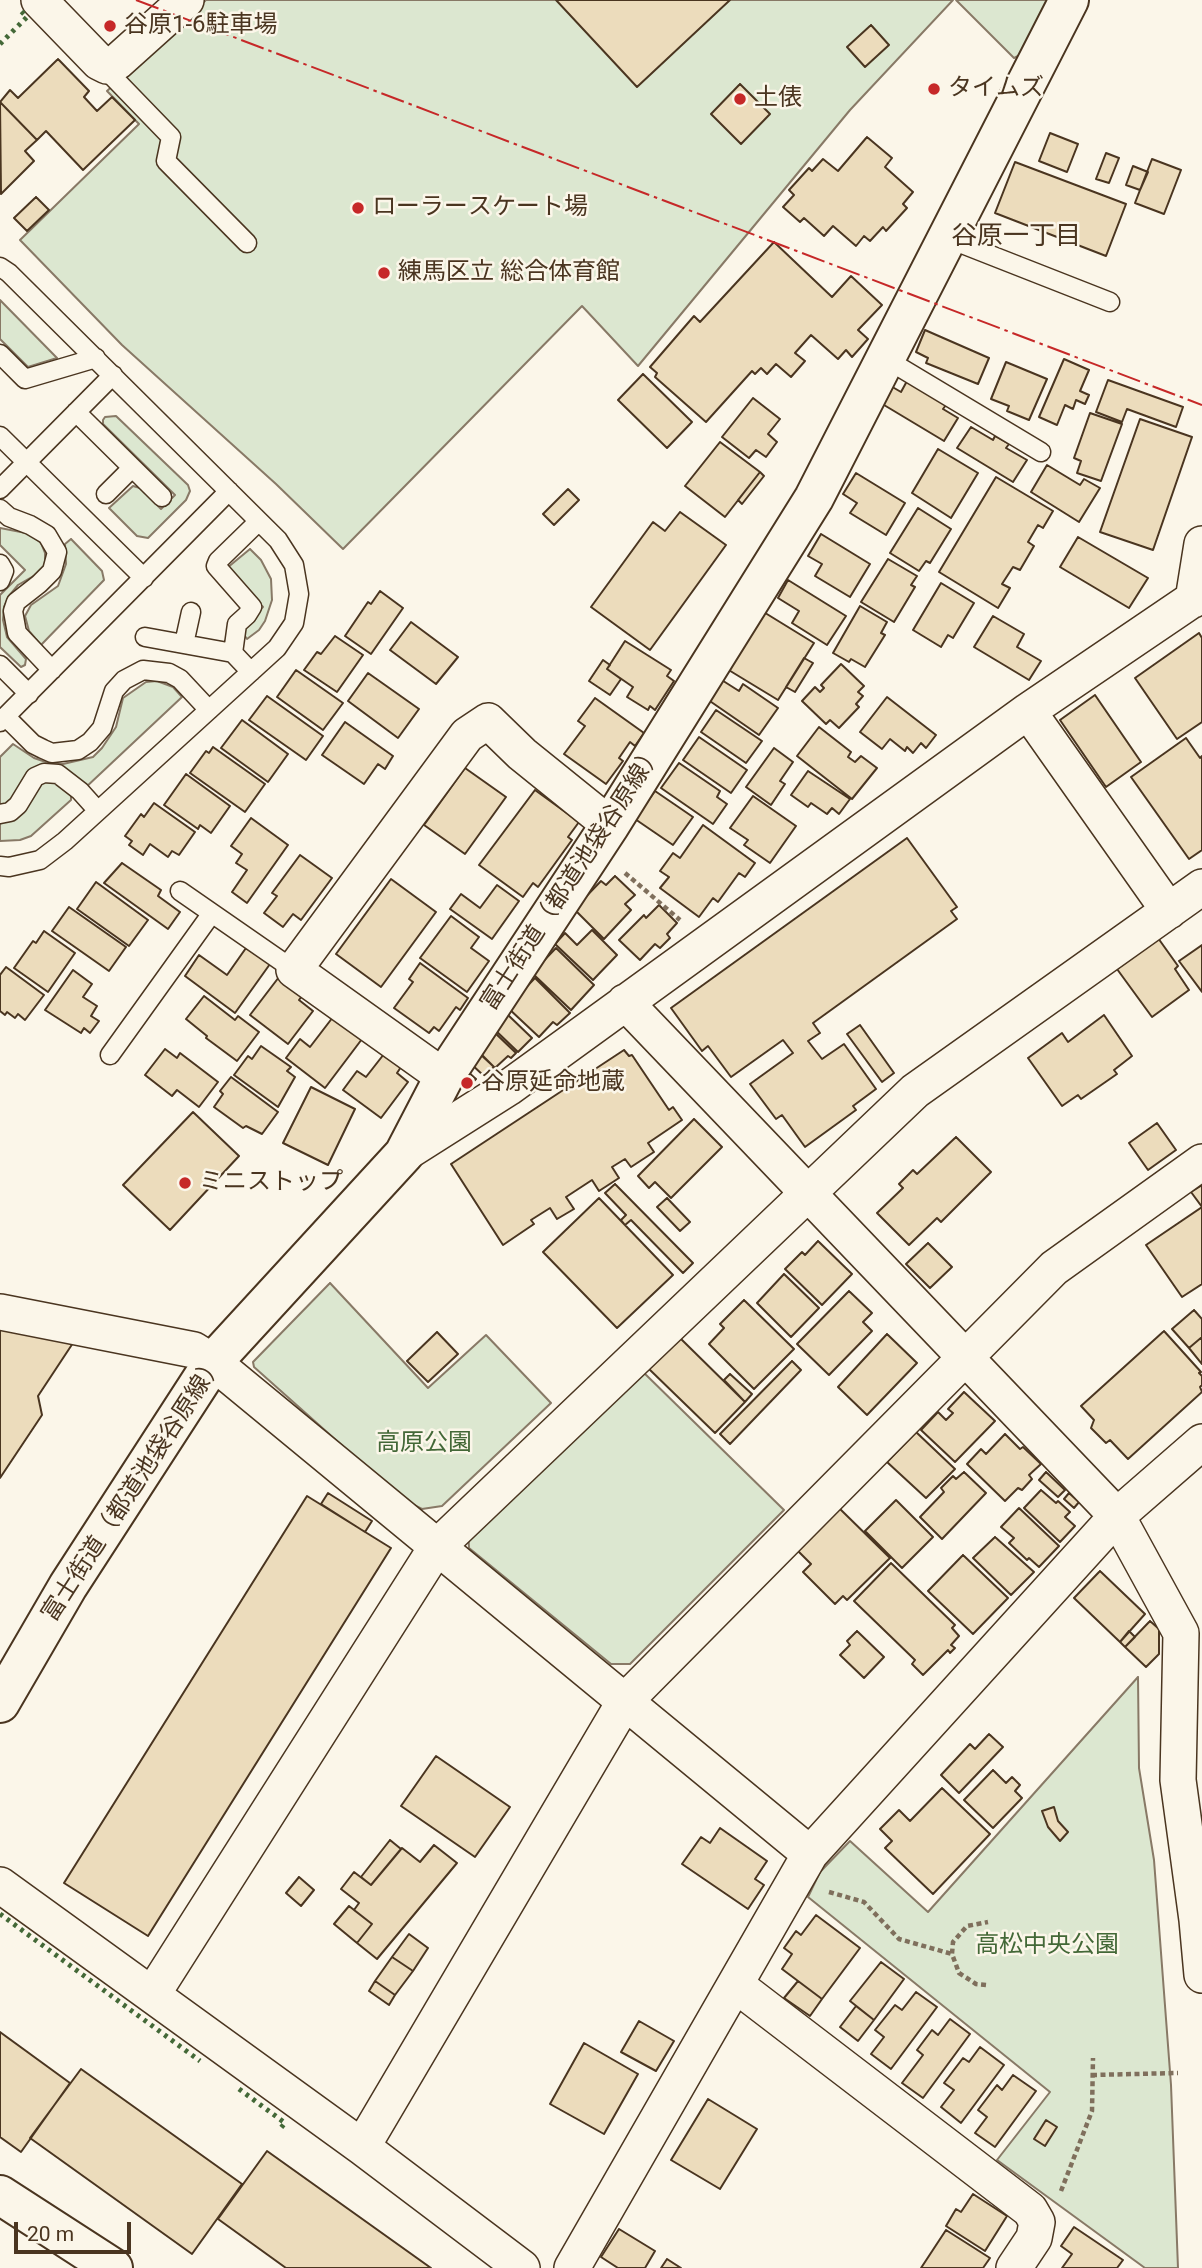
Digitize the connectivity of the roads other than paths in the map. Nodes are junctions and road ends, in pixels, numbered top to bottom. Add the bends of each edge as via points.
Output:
1 (39, 0) edge
2 (186, 0) edge
3 (1069, 0) edge
4 (107, 66) junction
5 (947, 239) junction
6 (247, 243) dead end
7 (0, 267) edge
8 (1110, 302) dead end
9 (0, 354) edge
10 (96, 358) junction
11 (886, 359) junction
12 (113, 375) junction
13 (76, 412) junction
14 (0, 436) edge
15 (1041, 452) dead end
16 (26, 462) junction
17 (132, 468) junction
18 (0, 489) edge
19 (229, 491) junction
20 (106, 494) dead end
21 (162, 497) dead end
22 (0, 509) edge
23 (259, 521) junction
24 (1202, 544) edge
25 (0, 564) edge
26 (144, 578) junction
27 (0, 581) edge
28 (1197, 596) edge
29 (191, 612) dead end
30 (145, 637) dead end
31 (184, 644) junction
32 (233, 653) junction
33 (0, 665) edge
34 (52, 670) junction
35 (251, 672) junction
36 (29, 694) junction
37 (209, 710) junction
38 (1028, 711) junction
39 (3, 720) edge
40 (98, 811) junction
41 (0, 814) edge
42 (602, 836) junction
43 (0, 866) edge
44 (1202, 887) edge
45 (180, 891) dead end
46 (1169, 911) junction
47 (212, 913) junction
48 (294, 970) junction
49 (625, 1002) junction
50 (110, 1055) dead end
51 (444, 1077) junction
52 (404, 1154) junction
53 (1202, 1162) edge
54 (808, 1193) junction
55 (0, 1312) edge
56 (965, 1356) junction
57 (213, 1362) junction
58 (1202, 1442) edge
59 (1117, 1516) junction
60 (436, 1548) junction
61 (1192, 1632) edge
62 (625, 1701) junction
63 (0, 1703) edge
64 (802, 1869) junction
65 (0, 1885) edge
66 (1200, 1919) edge
67 (1202, 1975) edge
68 (736, 1985) junction
69 (152, 1995) junction
70 (362, 2147) junction
71 (0, 2195) edge
72 (106, 2266) edge
73 (522, 2268) edge
74 (572, 2268) edge
75 (1014, 2268) edge

1 - 4 street
2 - 4 street
3 - 5 main road, 富士街道（都道池袋谷原線）
4 - 6 lane via 171,137 166,161
5 - 8 lane
5 - 11 main road, 富士街道（都道池袋谷原線）
7 - 10 lane
9 - 10 lane via 25,379
10 - 12 lane
11 - 15 lane
11 - 42 main road, 富士街道（都道池袋谷原線） via 814,498
12 - 13 lane
12 - 19 lane
13 - 16 lane
13 - 17 lane
14 - 16 lane
16 - 18 lane
16 - 26 lane
17 - 20 lane
17 - 21 lane
19 - 23 lane
19 - 26 lane
22 - 34 lane via 47,535 57,552 46,578 16,602 13,611 17,633
23 - 32 lane via 216,564 252,607 237,624
23 - 35 lane via 294,565 299,594 294,623 277,648
24 - 28 street
25 - 27 lane via 4,571
26 - 34 lane
28 - 38 street
29 - 31 lane
30 - 31 lane
31 - 32 lane
32 - 35 lane
33 - 36 lane
34 - 36 lane
35 - 37 lane
36 - 39 lane
37 - 39 lane via 180,679 144,670 114,691 102,728 78,750 52,753
37 - 40 lane
38 - 46 street
38 - 49 street
40 - 41 lane via 58,774 44,773 35,777 18,806
40 - 43 lane via 40,860
42 - 48 street via 488,721 467,734
42 - 51 main road, 富士街道（都道池袋谷原線）
44 - 46 street
45 - 47 lane
46 - 54 street via 915,1091
47 - 48 lane
47 - 50 lane
48 - 51 street
49 - 52 street via 508,1088
49 - 54 street
51 - 52 main road, 富士街道（都道池袋谷原線）
52 - 57 main road, 富士街道（都道池袋谷原線）
53 - 56 street via 1054,1268
54 - 56 street
54 - 60 street
55 - 57 street via 194,1350
56 - 59 street
56 - 62 street
57 - 60 street
57 - 63 main road, 富士街道（都道池袋谷原線） via 68,1586
58 - 59 street
59 - 61 street
59 - 64 street
60 - 62 street
60 - 69 street
61 - 66 street via 1178,1780
62 - 64 street
62 - 70 street
64 - 68 street
65 - 69 street
66 - 67 street
68 - 74 street
68 - 75 street via 1030,2210 1037,2222 1034,2238
69 - 70 street
70 - 73 street
71 - 72 main road

